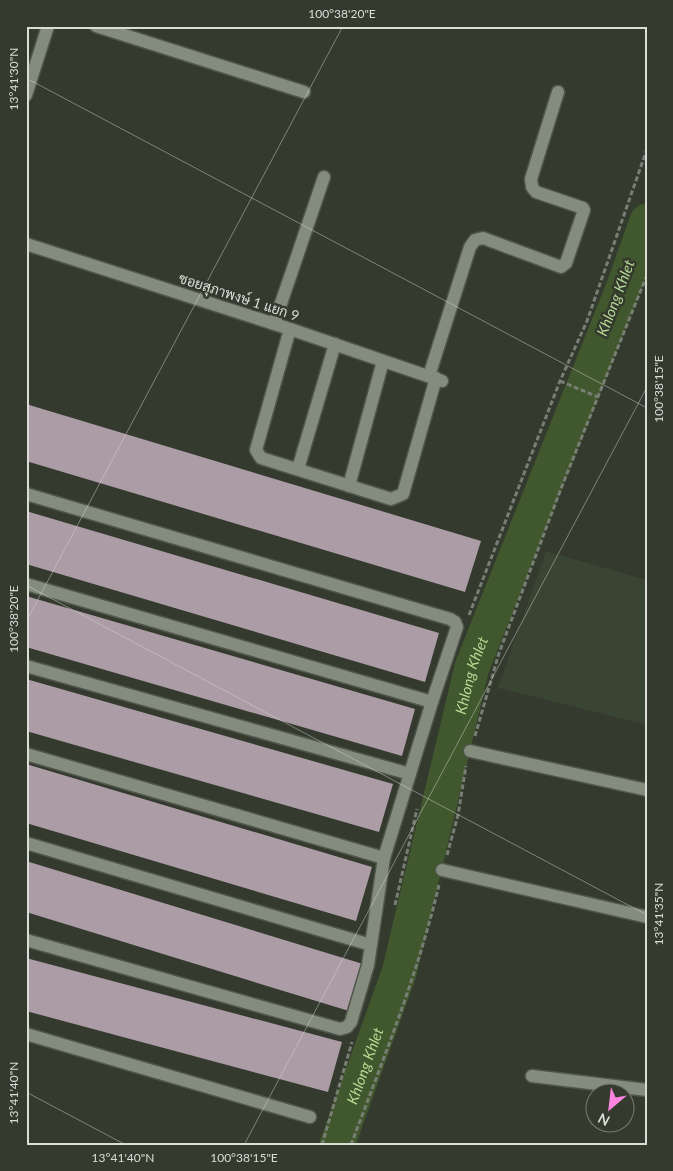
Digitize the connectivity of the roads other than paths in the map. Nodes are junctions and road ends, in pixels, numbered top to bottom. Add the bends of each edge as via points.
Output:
1 (48, 26) edge
2 (96, 26) edge
3 (304, 92) dead end
4 (558, 92) dead end
5 (26, 95) edge
6 (324, 177) dead end
7 (26, 244) edge
8 (274, 324) junction
9 (290, 329) junction
10 (335, 344) junction
11 (383, 360) junction
12 (436, 378) junction
13 (298, 469) junction
14 (349, 486) junction
15 (26, 494) edge
16 (26, 584) edge
17 (26, 666) edge
18 (432, 702) junction
19 (470, 751) road end
20 (26, 754) edge
21 (410, 774) junction
22 (647, 790) edge
23 (26, 843) edge
24 (384, 858) junction
25 (442, 870) road end
26 (647, 917) edge
27 (26, 940) edge
28 (371, 945) junction
29 (26, 1034) edge
30 (532, 1076) dead end
31 (647, 1090) edge
32 (310, 1117) dead end

1 - 5 street
2 - 3 street
4 - 12 street via 532,187 536,192 584,210 566,264 561,267 483,238 475,240 470,247
6 - 8 street
7 - 8 street, ซอยสุภาพงษ์ 1 แยก 9
8 - 9 street, ซอยสุภาพงษ์ 1 แยก 9
9 - 10 street, ซอยสุภาพงษ์ 1 แยก 9
9 - 13 street via 256,450 262,458
10 - 11 street, ซอยสุภาพงษ์ 1 แยก 9
10 - 13 street
11 - 12 street, ซอยสุภาพงษ์ 1 แยก 9
11 - 14 street
12 - 14 street via 403,494 391,499
13 - 14 street
15 - 18 street via 450,619 457,627
16 - 18 street
17 - 21 street
18 - 21 street
19 - 22 street
20 - 24 street
21 - 24 street
23 - 28 street
24 - 28 street
25 - 26 street
27 - 28 street via 340,1028 352,1022
29 - 32 street
30 - 31 street

